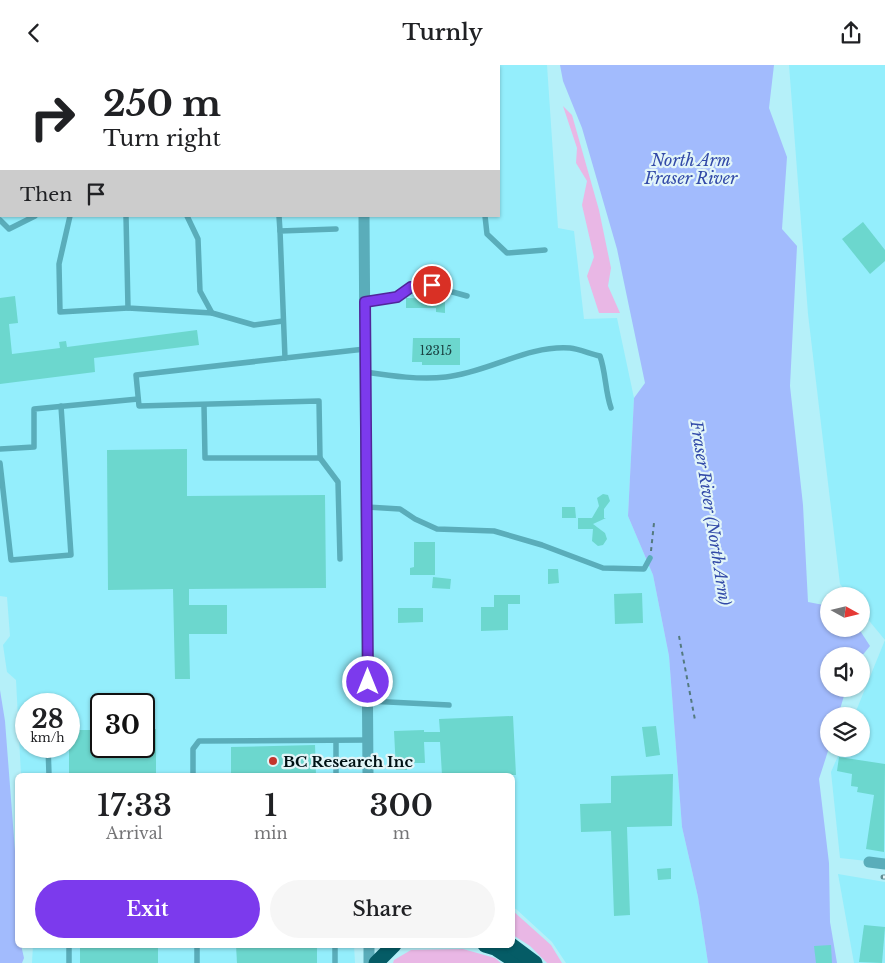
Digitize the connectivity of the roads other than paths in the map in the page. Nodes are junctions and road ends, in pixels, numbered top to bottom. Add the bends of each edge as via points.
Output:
1 (33, 217) edge
2 (70, 217) edge
3 (126, 217) edge
4 (187, 217) edge
5 (279, 217) edge
6 (364, 217) edge
7 (485, 217) edge
8 (0, 220) edge
9 (336, 229) dead end
10 (280, 231) junction
11 (545, 250) dead end
12 (467, 296) dead end
13 (365, 302) junction
14 (128, 308) junction
15 (212, 313) junction
16 (283, 321) junction
17 (365, 349) junction
18 (285, 358) junction
19 (365, 372) junction
20 (138, 399) junction
21 (204, 405) junction
22 (62, 406) junction
23 (611, 408) dead end
24 (0, 449) edge
25 (320, 458) junction
26 (0, 463) edge
27 (366, 507) junction
28 (650, 558) road end
29 (340, 559) dead end
30 (368, 701) junction
31 (449, 705) dead end
32 (368, 740) junction
33 (336, 741) junction
34 (48, 758) edge
35 (48, 773) edge
36 (193, 773) edge
37 (336, 773) edge
38 (368, 773) edge
39 (869, 862) dead end
40 (885, 864) edge
41 (69, 948) edge
42 (196, 948) edge
43 (335, 948) edge
44 (369, 948) edge
45 (391, 948) edge
46 (492, 948) edge
47 (515, 948) edge
48 (69, 963) edge
49 (197, 963) edge
50 (335, 963) edge
51 (369, 963) edge
52 (376, 963) edge
53 (518, 963) edge
54 (535, 963) edge

1 - 8 lane via 9,229
2 - 14 lane via 59,264 60,312
3 - 14 lane
4 - 15 lane via 198,239 200,291
5 - 10 lane
6 - 13 street
7 - 11 lane via 487,234 507,253
9 - 10 lane
10 - 16 lane
12 - 13 lane via 432,285 411,287 397,297
13 - 17 street
14 - 15 lane
15 - 16 lane via 254,325
16 - 18 lane
17 - 18 lane
17 - 19 street
18 - 20 lane via 136,375
19 - 23 lane via 446,377 477,371 531,352 571,348 600,356
19 - 27 street
20 - 21 lane via 139,406
20 - 22 lane
21 - 25 lane via 205,458
21 - 25 lane via 319,401
22 - 24 lane via 34,409 34,447
22 - 26 lane via 71,555 11,560
25 - 29 lane via 338,482
27 - 28 lane via 400,509 437,529 494,531 604,568 644,569
27 - 30 street
30 - 31 lane
30 - 32 street
32 - 33 lane
32 - 38 street
33 - 36 lane via 199,741 192,749
33 - 37 lane
34 - 35 lane
39 - 40 street
41 - 48 lane
42 - 49 lane
43 - 50 lane
44 - 51 street
45 - 52 highway
46 - 53 highway
47 - 54 highway

